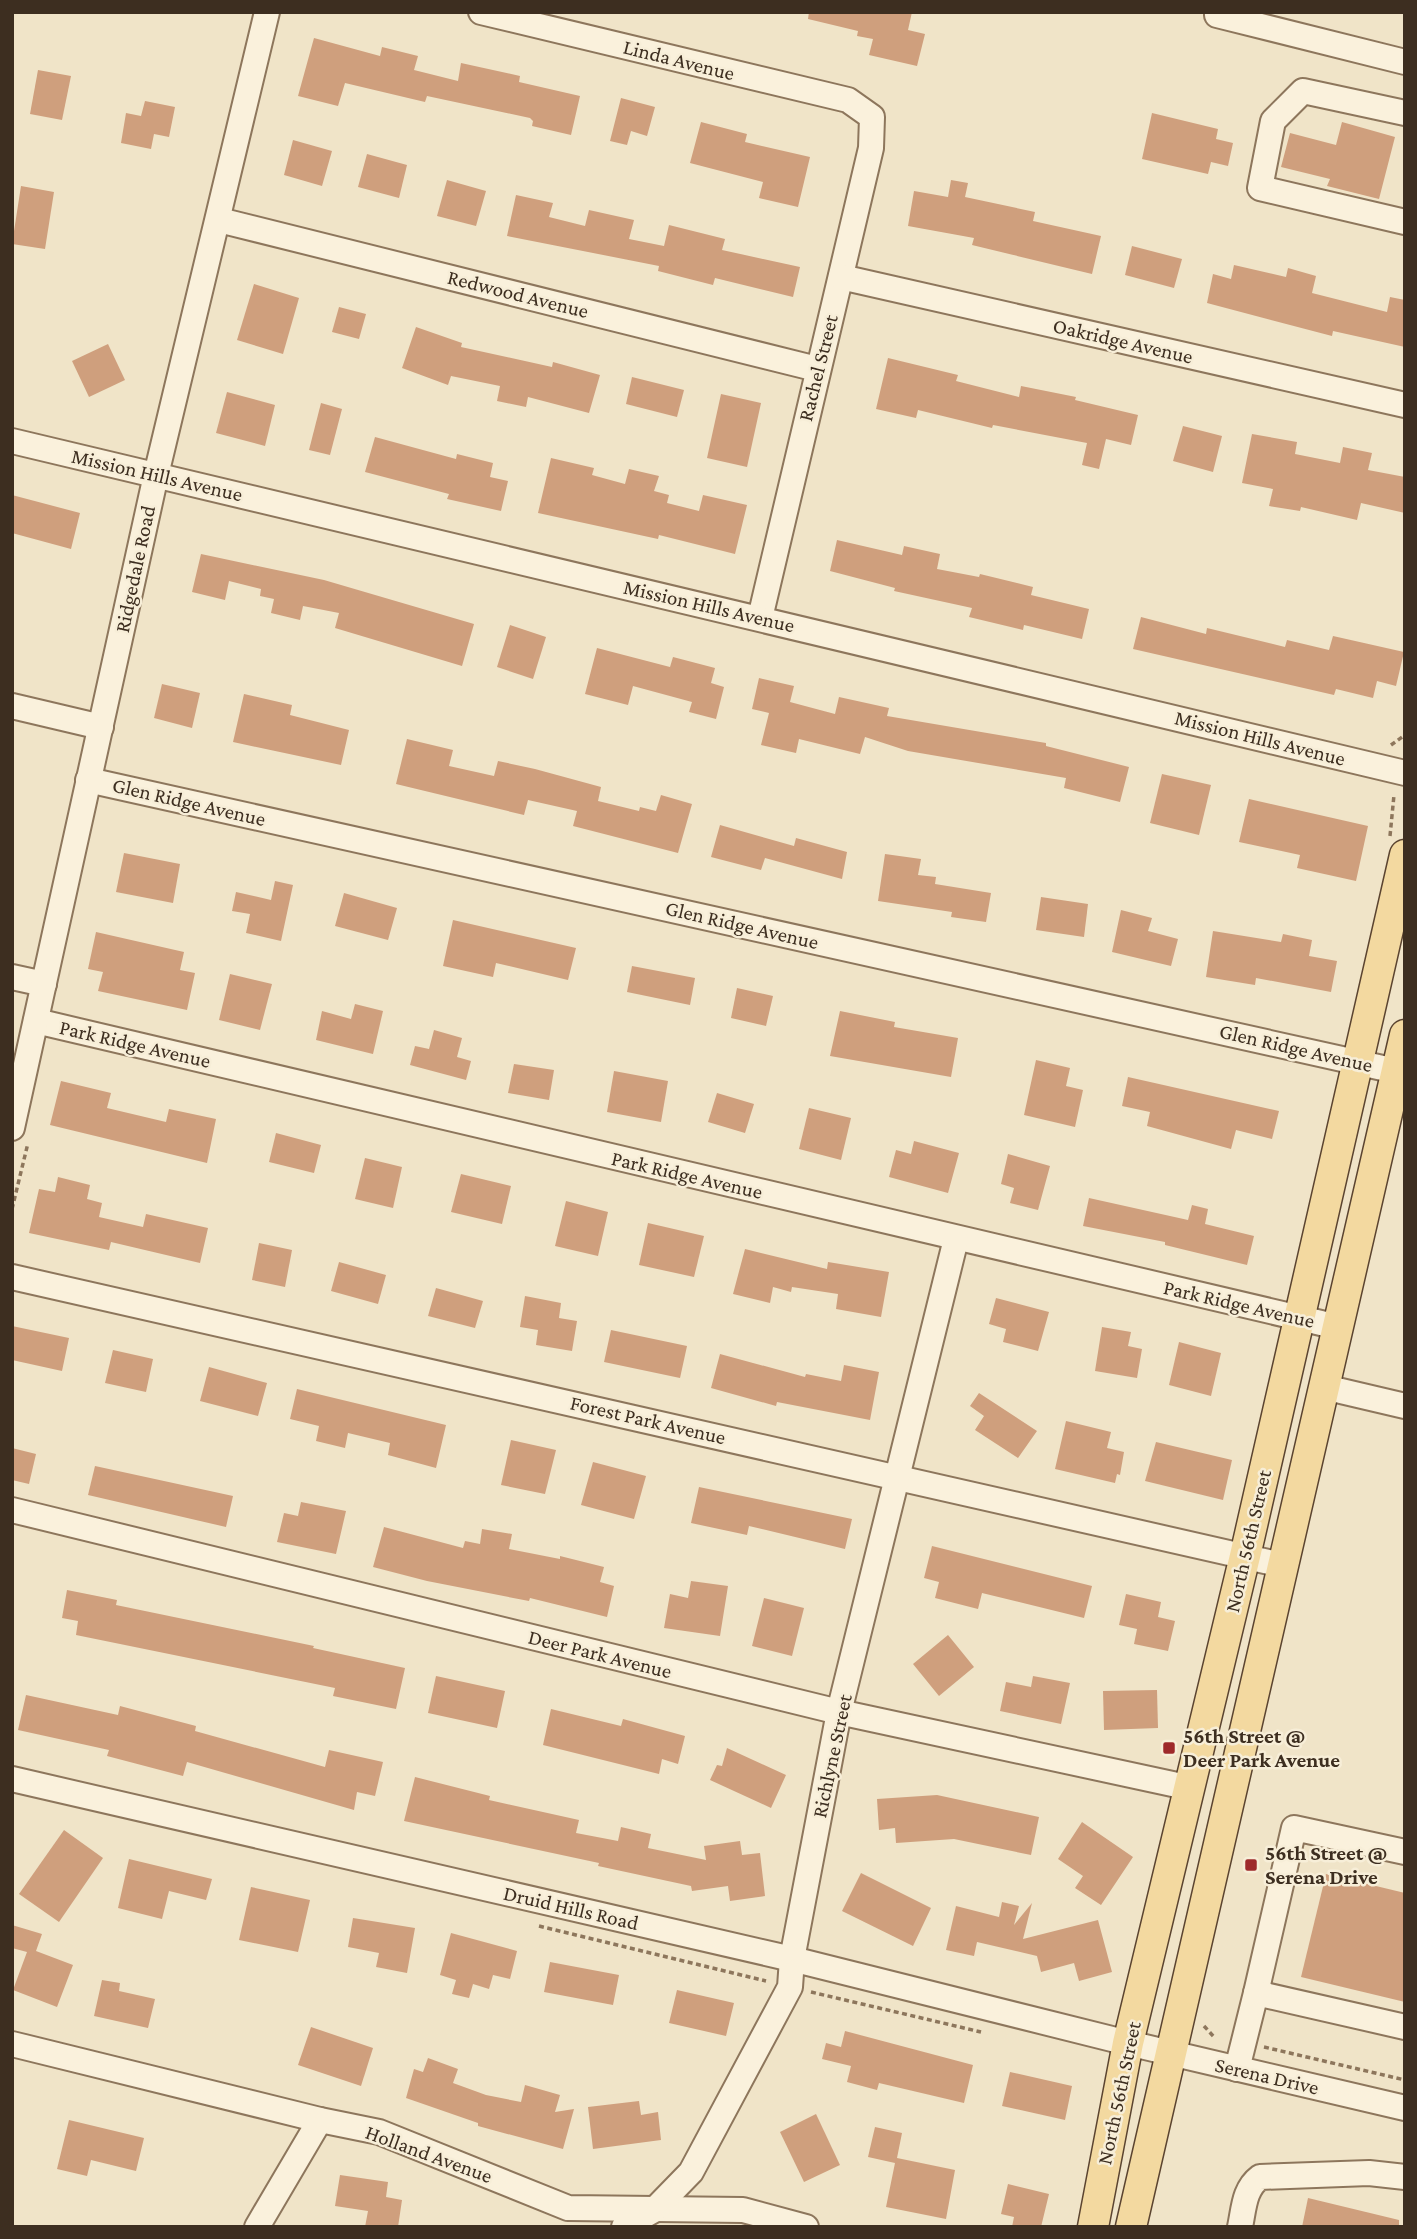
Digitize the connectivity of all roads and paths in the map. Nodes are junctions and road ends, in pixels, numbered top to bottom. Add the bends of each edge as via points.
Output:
1 (267, 12) edge
2 (481, 12) edge
3 (1217, 15) dead end
4 (1405, 62) edge
5 (1405, 113) edge
6 (872, 117) joint
7 (219, 220) junction
8 (1405, 222) edge
9 (841, 277) junction
10 (817, 369) junction
11 (1405, 405) edge
12 (12, 441) edge
13 (156, 475) junction
14 (760, 618) junction
15 (12, 706) edge
16 (100, 727) junction
17 (1405, 735) edge
18 (1393, 744) dead end
19 (1405, 773) edge
20 (88, 780) junction
21 (1405, 855) edge
22 (12, 976) edge
23 (44, 984) junction
24 (36, 1021) junction
25 (1405, 1035) edge
26 (1359, 1062) junction
27 (1396, 1071) junction
28 (12, 1128) edge
29 (956, 1239) junction
30 (12, 1277) edge
31 (1299, 1319) junction
32 (1338, 1327) junction
33 (1324, 1387) junction
34 (1405, 1406) edge
35 (898, 1476) junction
36 (12, 1510) edge
37 (1245, 1556) junction
38 (1282, 1565) junction
39 (839, 1712) junction
40 (12, 1779) edge
41 (1191, 1788) junction
42 (1405, 1852) edge
43 (792, 1959) junction
44 (790, 1987) junction
45 (1256, 1993) junction
46 (1203, 2025) dead end
47 (1405, 2026) edge
48 (986, 2033) dead end
49 (1128, 2043) junction
50 (1244, 2043) junction
51 (12, 2044) edge
52 (1170, 2053) junction
53 (1237, 2069) junction
54 (1405, 2080) edge
55 (1405, 2108) edge
56 (320, 2120) junction
57 (1405, 2177) edge
58 (654, 2210) junction
59 (257, 2227) edge
60 (624, 2227) edge
61 (806, 2227) edge
62 (1093, 2227) edge
63 (1131, 2227) edge
64 (1240, 2227) edge

1 - 7 street, Ridgedale Road
2 - 6 street, Linda Avenue via 848,100
3 - 4 street
5 - 8 street via 1303,91 1273,121 1260,188
6 - 9 street, Rachel Street via 871,148
7 - 10 street, Redwood Avenue
7 - 13 street, Ridgedale Road
9 - 10 street, Rachel Street
9 - 11 street, Oakridge Avenue
10 - 14 street, Rachel Street
12 - 13 street, Mission Hills Avenue
13 - 14 street, Mission Hills Avenue
13 - 16 street, Ridgedale Road
14 - 19 street, Mission Hills Avenue
15 - 16 street
16 - 20 street, Ridgedale Road
17 - 18 path
20 - 23 street, Ridgedale Road
20 - 26 street, Glen Ridge Avenue
21 - 26 main road, North 56th Street
22 - 23 street
23 - 24 street, Ridgedale Road
24 - 28 street, Ridgedale Road
24 - 29 street, Park Ridge Avenue
25 - 27 main road, North 56th Street
26 - 27 street, Glen Ridge Avenue
26 - 31 main road, North 56th Street
27 - 32 main road, North 56th Street
29 - 31 street, Park Ridge Avenue
29 - 35 street, Richlyne Street
30 - 35 street, Forest Park Avenue
31 - 32 street, Park Ridge Avenue
31 - 37 main road, North 56th Street
32 - 33 main road, North 56th Street
33 - 34 street
33 - 38 main road, North 56th Street
35 - 37 street, Forest Park Avenue
35 - 39 street, Richlyne Street
36 - 39 street, Deer Park Avenue
37 - 38 street, Forest Park Avenue
37 - 41 main road, North 56th Street
38 - 52 main road, North 56th Street
39 - 41 street, Deer Park Avenue
39 - 43 street, Richlyne Street
40 - 43 street, Druid Hills Road
41 - 49 main road, North 56th Street
42 - 45 street via 1294,1828
43 - 44 street, Richlyne Street
43 - 49 street, Druid Hills Road
44 - 48 path
44 - 58 street, Richlyne Street via 691,2172
45 - 47 street
45 - 50 street
46 - 50 path via 1216,2039
49 - 52 street, Serena Drive
49 - 62 main road, North 56th Street
50 - 53 street
50 - 54 path
51 - 56 street, Holland Avenue
52 - 53 street, Serena Drive
52 - 63 main road, North 56th Street
53 - 55 street, Serena Drive
56 - 58 street, Holland Avenue via 379,2132 568,2208
56 - 59 street
57 - 64 street via 1369,2173 1260,2177 1247,2194
58 - 60 street, Richlyne Street
58 - 61 street, Holland Avenue via 743,2210

